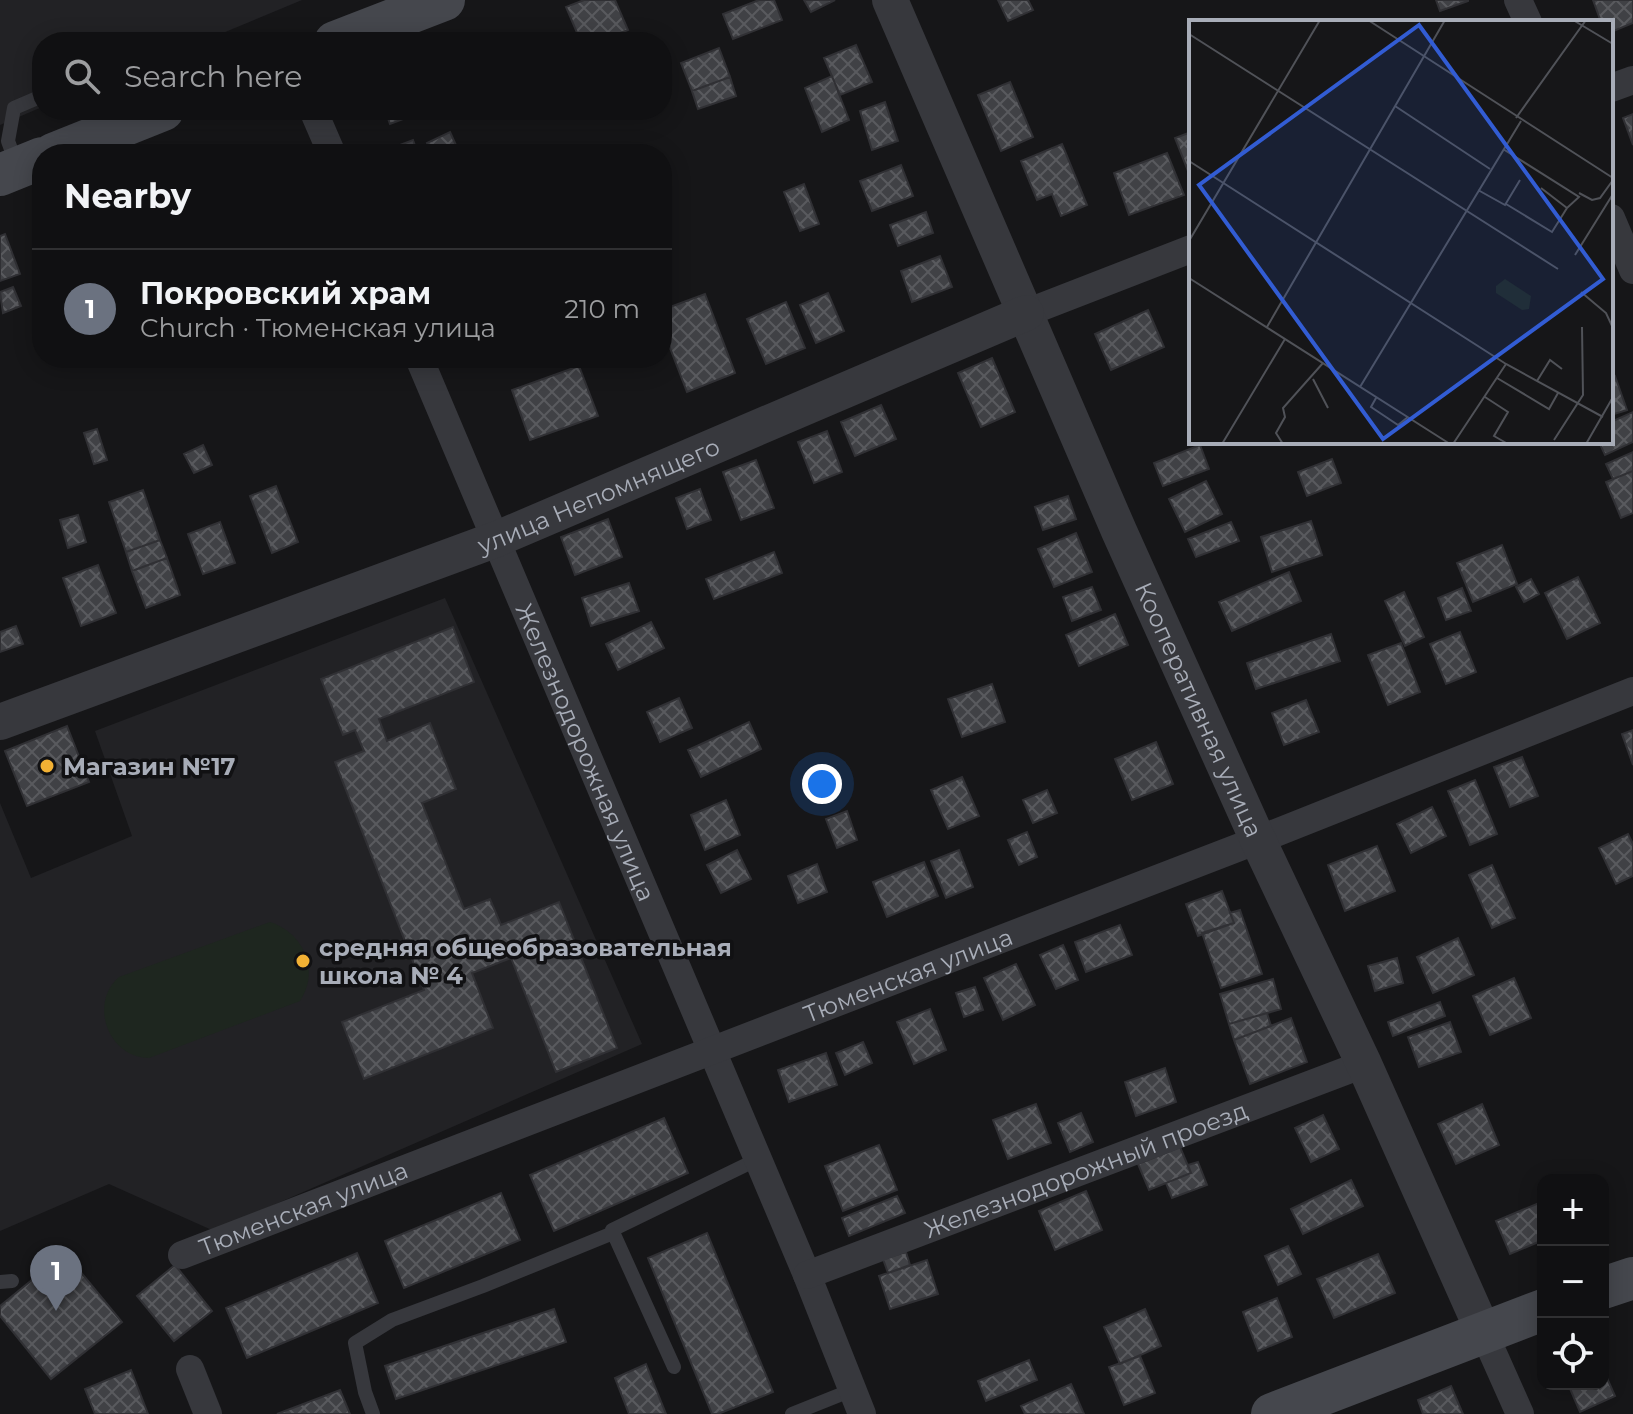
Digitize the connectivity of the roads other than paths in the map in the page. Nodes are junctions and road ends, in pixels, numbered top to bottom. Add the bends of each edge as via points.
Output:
1 (444, 0) edge
2 (890, 0) edge
3 (1518, 0) edge
4 (1527, 20) edge
5 (361, 32) edge
6 (1633, 80) edge
7 (1613, 87) edge
8 (32, 100) edge
9 (138, 120) edge
10 (317, 120) edge
11 (78, 144) edge
12 (328, 144) edge
13 (28, 164) edge
14 (1613, 223) edge
15 (1189, 250) edge
16 (1633, 270) edge
17 (1026, 313) junction
18 (423, 368) edge
19 (497, 539) junction
20 (1633, 691) edge
21 (0, 722) edge
22 (1258, 840) junction
23 (712, 1051) junction
24 (1364, 1064) junction
25 (758, 1159) junction
26 (613, 1233) junction
27 (182, 1255) dead end
28 (807, 1275) junction
29 (1633, 1278) edge
30 (1609, 1286) edge
31 (1537, 1312) edge
32 (1483, 1331) junction
33 (674, 1367) dead end
34 (190, 1369) dead end
35 (857, 1402) edge
36 (208, 1414) edge
37 (373, 1414) edge
38 (792, 1414) edge
39 (1272, 1414) edge
40 (1520, 1414) edge

1 - 5 main road
2 - 17 street, Кооперативная улица
3 - 4 street
6 - 7 street
8 - 13 lane via 14,108 8,141
9 - 11 main road
10 - 12 street
14 - 16 street
15 - 17 street, улица Непомнящего
17 - 19 street, улица Непомнящего
17 - 22 street, Кооперативная улица
18 - 19 street, Железнодорожная улица
19 - 21 street, улица Непомнящего
19 - 23 street, Железнодорожная улица
20 - 22 street, Тюменская улица
22 - 23 street, Тюменская улица
22 - 24 street, Кооперативная улица
23 - 25 street, Железнодорожная улица
23 - 27 street, Тюменская улица
24 - 28 street, Железнодорожный проезд
24 - 32 street, Кооперативная улица
25 - 26 lane
25 - 28 street, Железнодорожная улица
26 - 33 lane
26 - 37 lane via 392,1320 355,1343
28 - 35 street, Железнодорожная улица
29 - 30 main road
31 - 32 main road
32 - 39 main road
32 - 40 street, Кооперативная улица
34 - 36 street
35 - 38 lane

